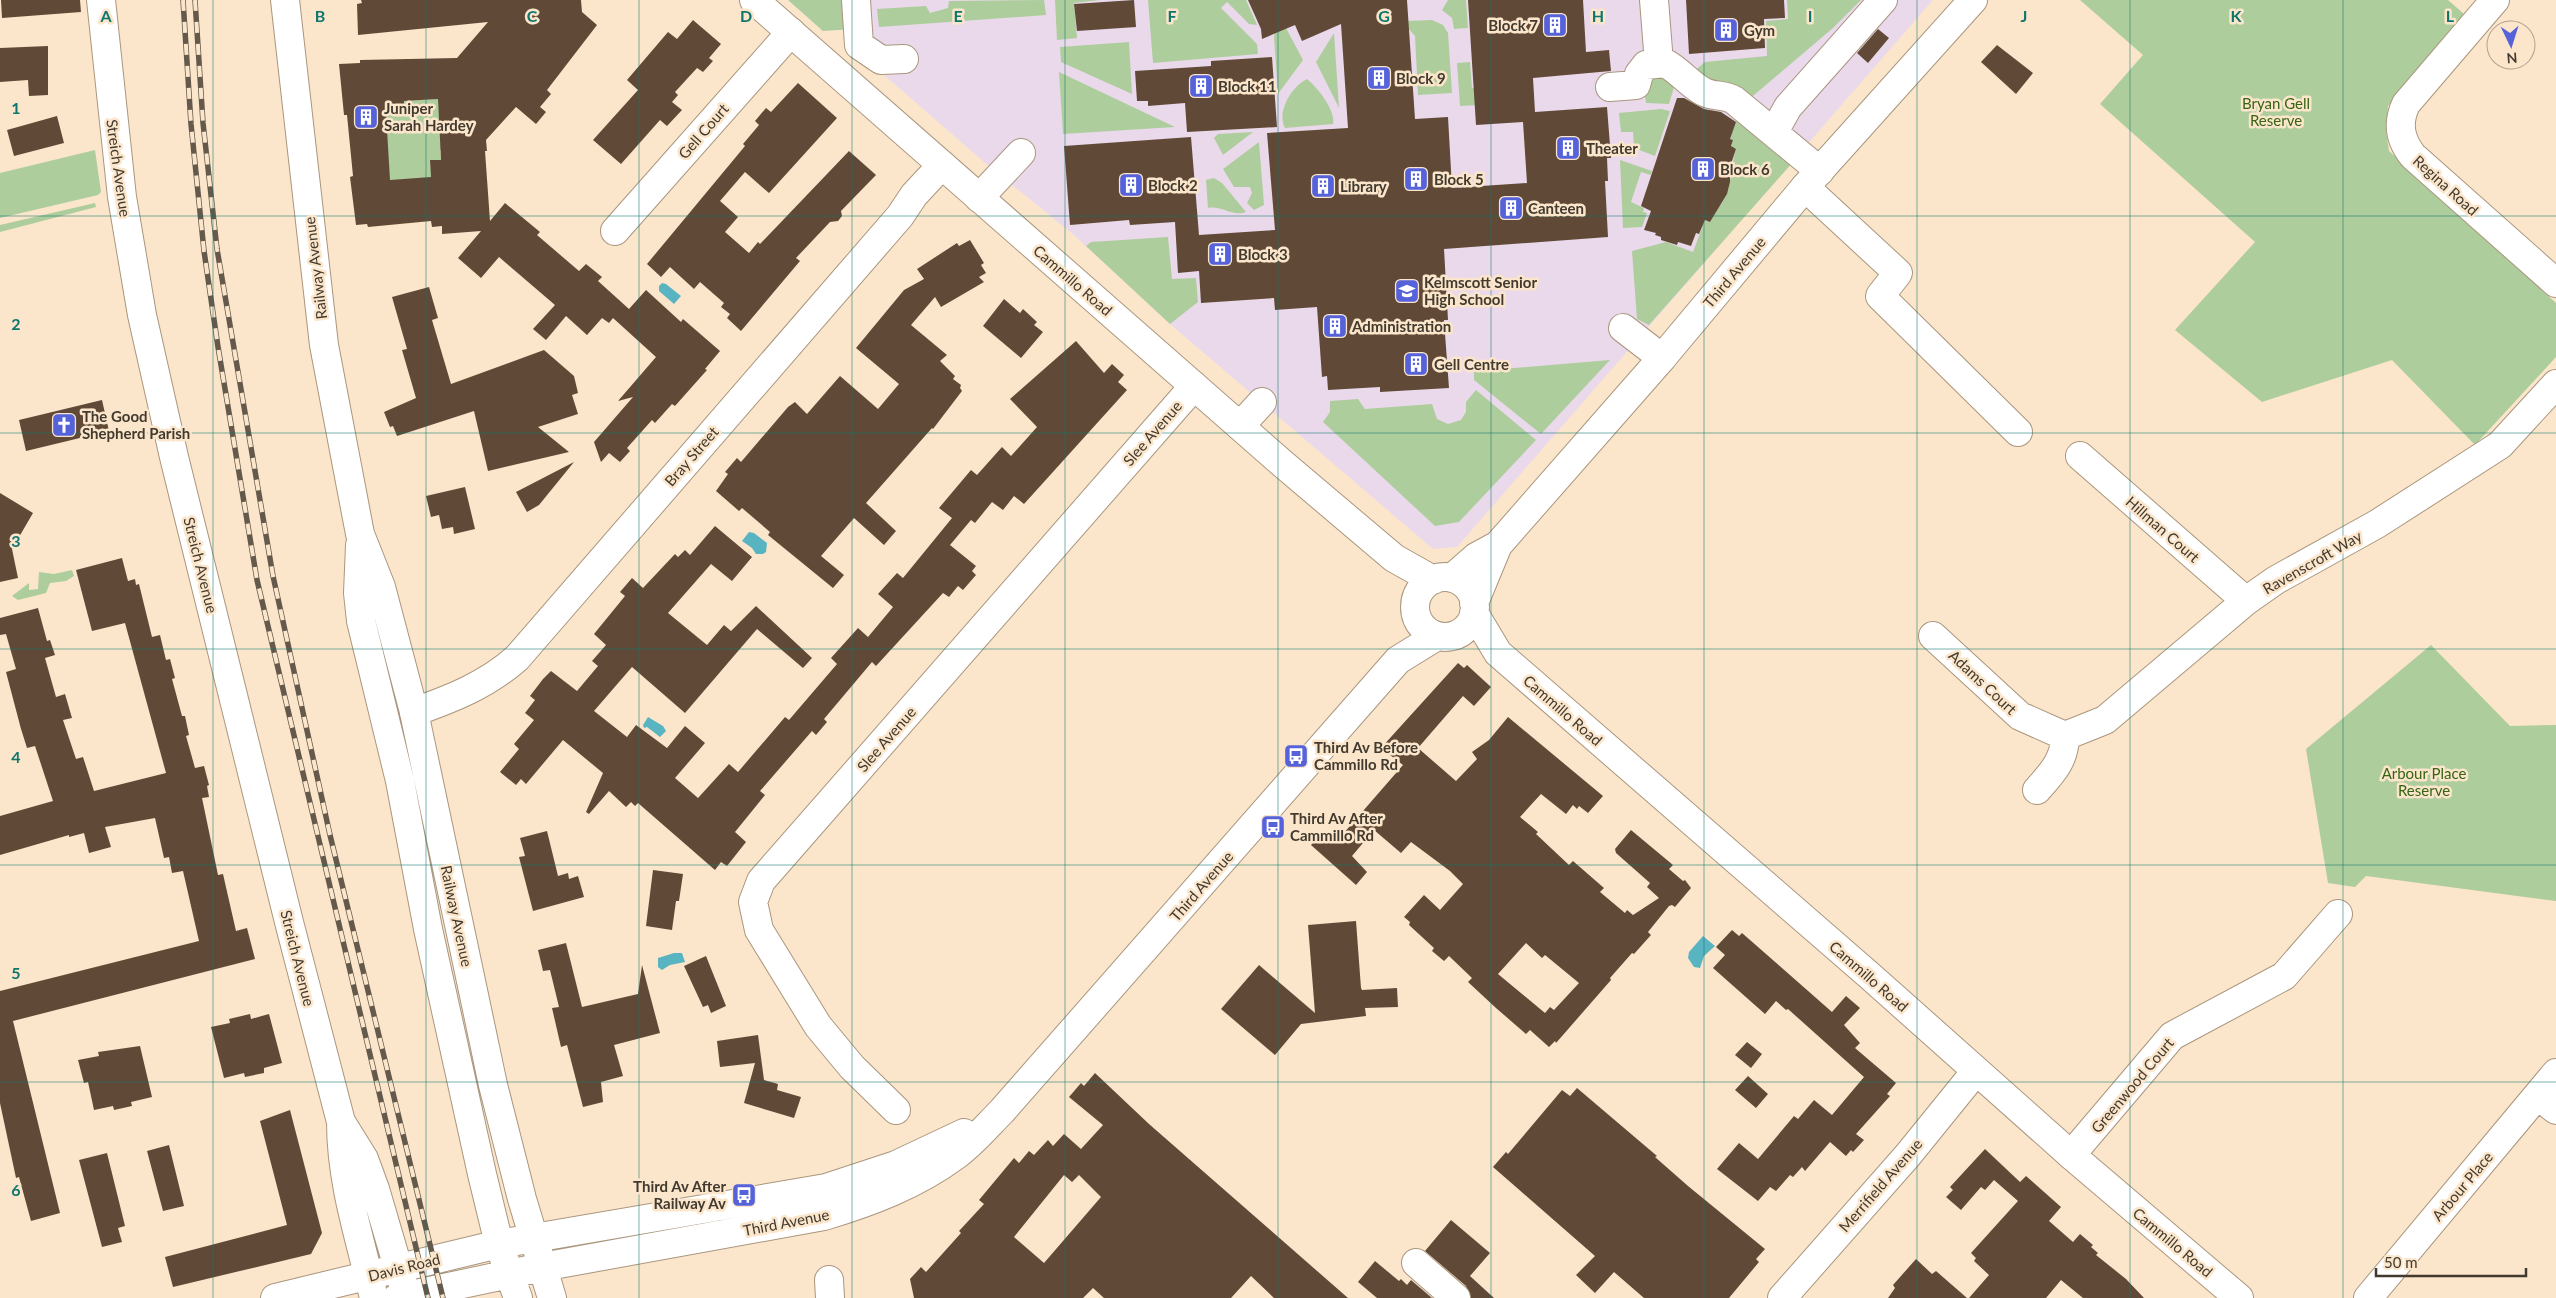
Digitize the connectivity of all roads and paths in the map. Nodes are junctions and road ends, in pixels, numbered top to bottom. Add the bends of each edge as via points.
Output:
1 (101, 0) edge
2 (285, 0) edge
3 (754, 0) edge
4 (856, 0) edge
5 (1654, 0) edge
6 (1883, 0) edge
7 (1973, 0) edge
8 (2495, 0) edge
9 (791, 32) junction
10 (904, 60) dead end
11 (1659, 63) junction
12 (1610, 87) dead end
13 (1774, 132) junction
14 (1021, 153) dead end
15 (942, 165) junction
16 (1813, 179) junction
17 (979, 198) junction
18 (615, 231) dead end
19 (2556, 283) edge
20 (1623, 328) dead end
21 (1662, 358) junction
22 (2556, 384) edge
23 (1194, 386) junction
24 (1262, 402) dead end
25 (1240, 426) junction
26 (2018, 432) dead end
27 (2080, 456) dead end
28 (360, 534) junction
29 (1498, 545) junction
30 (1429, 592) junction
31 (2246, 601) junction
32 (1474, 608) junction
33 (1446, 636) junction
34 (1933, 636) dead end
35 (1498, 653) junction
36 (1398, 660) junction
37 (414, 712) junction
38 (2065, 736) junction
39 (2037, 790) dead end
40 (2338, 914) dead end
41 (1976, 1071) junction
42 (2556, 1073) edge
43 (2547, 1103) edge
44 (896, 1110) dead end
45 (1002, 1111) junction
46 (341, 1122) junction
47 (2071, 1155) junction
48 (534, 1238) junction
49 (499, 1244) junction
50 (1416, 1263) dead end
51 (542, 1267) junction
52 (398, 1268) junction
53 (514, 1286) edge
54 (371, 1287) edge
55 (403, 1297) edge
56 (275, 1298) edge
57 (552, 1298) edge
58 (1456, 1298) edge
59 (1782, 1298) edge
60 (2239, 1298) edge
61 (2368, 1298) edge

1 - 46 main road, Streich Avenue via 122,197 142,315 174,457
2 - 28 main road, Railway Avenue via 324,345
3 - 9 main road, Cammillo Road
4 - 10 main road via 859,45 881,60
5 - 11 main road
6 - 13 main road via 1788,107
7 - 16 main road, Third Avenue
8 - 19 main road, Regina Road via 2406,104 2401,120 2401,137 2412,156
9 - 15 main road, Cammillo Road
9 - 18 main road, Gell Court
11 - 12 main road via 1646,65 1636,85
11 - 13 main road via 1670,65 1702,91 1729,97
13 - 16 main road
14 - 17 main road
15 - 17 main road, Cammillo Road
15 - 37 main road, Bray Street via 517,658 500,673 470,690
16 - 21 main road, Third Avenue
16 - 26 main road via 1898,273 1880,296
17 - 23 main road, Cammillo Road
20 - 21 main road
21 - 29 main road, Third Avenue
22 - 31 main road, Ravenscroft Way via 2500,445
23 - 25 main road, Cammillo Road
23 - 44 main road, Slee Avenue via 761,881 753,902 759,930 818,1026 852,1067
24 - 25 main road
25 - 30 main road, Cammillo Road
27 - 31 main road, Hillman Court
28 - 37 main road, Railway Avenue via 381,587
28 - 49 main road, Railway Avenue via 358,593 361,621 400,782 428,929
29 - 30 main road, Third Avenue via 1476,556
29 - 32 main road, Third Avenue
30 - 32 main road via 1466,586 1471,592
30 - 33 main road via 1423,628
30 - 36 main road, Third Avenue
31 - 38 main road, Ravenscroft Way via 2105,720
32 - 33 main road via 1467,627
32 - 35 main road, Cammillo Road
33 - 35 main road, Cammillo Road
33 - 36 main road, Third Avenue
34 - 38 main road, Adams Court via 2020,716
35 - 41 main road, Cammillo Road
36 - 45 main road, Third Avenue
37 - 48 main road, Railway Avenue via 491,1076
38 - 39 main road via 2065,751 2060,762
40 - 47 main road, Greenwood Court via 2284,976 2172,1036
41 - 47 main road, Cammillo Road
41 - 59 main road, Merrifield Avenue via 1908,1155
42 - 43 main road, Arbour Place
43 - 61 main road, Arbour Place
45 - 48 main road, Third Avenue via 953,1140 858,1179 762,1200
45 - 51 main road, Third Avenue via 957,1155 895,1191 857,1206 788,1223
46 - 52 main road, Streich Avenue via 364,1159
46 - 54 main road, Streich Avenue via 341,1155
47 - 60 main road, Cammillo Road
48 - 49 main road, Davis Road
48 - 51 main road, Railway Avenue
49 - 52 main road, Davis Road
49 - 53 main road, Railway Avenue
50 - 58 main road
51 - 53 main road, Davis Road
51 - 57 main road, Railway Avenue
52 - 54 main road, Davis Road
52 - 55 main road, Streich Avenue
53 - 55 main road, Davis Road
54 - 56 main road, Davis Road

